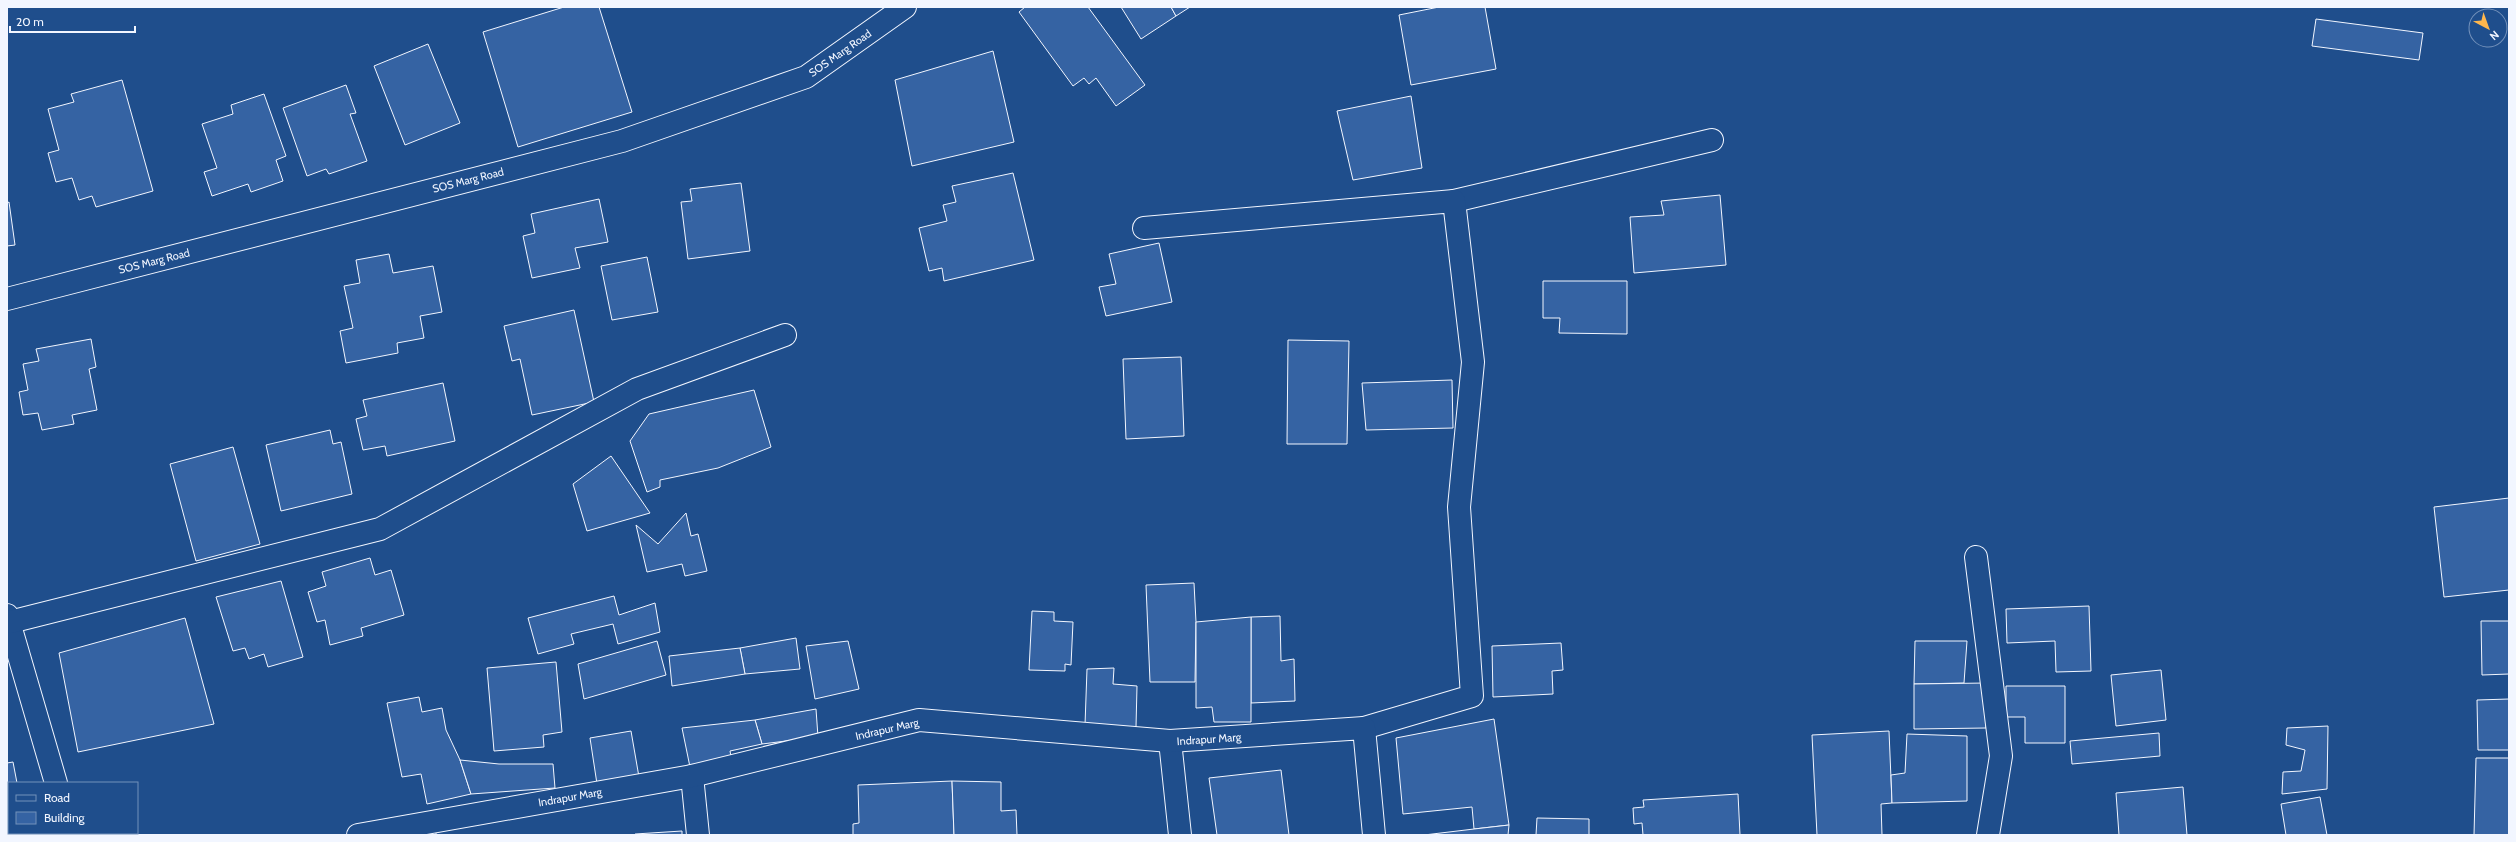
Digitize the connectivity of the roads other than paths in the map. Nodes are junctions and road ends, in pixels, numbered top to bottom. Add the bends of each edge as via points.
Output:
1 (905, 7) edge
2 (1712, 140) dead end
3 (1454, 201) junction
4 (1144, 228) dead end
5 (7, 298) edge
6 (785, 335) dead end
7 (1976, 557) dead end
8 (9, 618) edge
9 (1364, 728) junction
10 (1170, 741) junction
11 (692, 776) junction
12 (56, 782) edge
13 (358, 835) edge
14 (698, 835) edge
15 (1180, 835) edge
16 (1374, 835) edge
17 (1988, 835) edge

1 - 5 street, SOS Marg Road via 806,77 622,141
2 - 3 street
3 - 4 street
3 - 9 street, Indrapur Marg via 1473,362 1459,508 1472,696
6 - 8 street via 637,389 380,529
7 - 17 street via 2001,756
8 - 12 street
9 - 10 street, Indrapur Marg
9 - 16 street
10 - 11 street, Indrapur Marg via 919,720
10 - 15 street
11 - 13 street, Indrapur Marg
11 - 14 street

